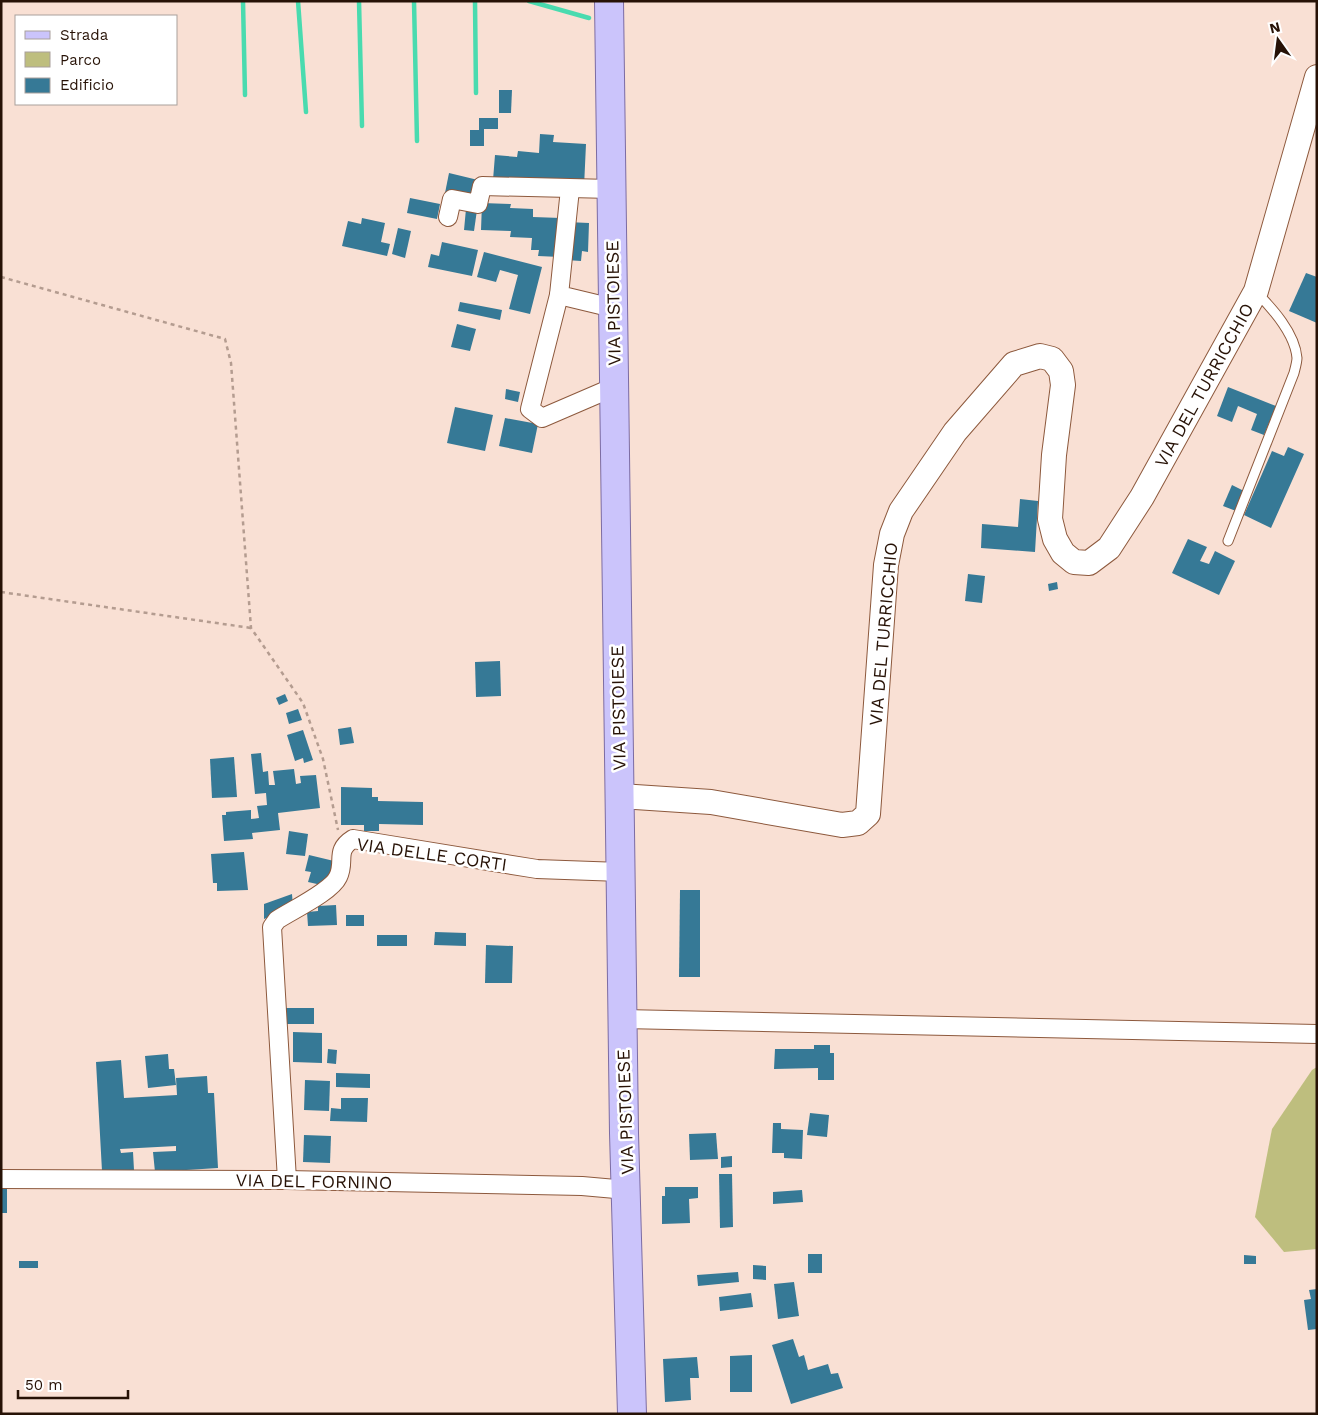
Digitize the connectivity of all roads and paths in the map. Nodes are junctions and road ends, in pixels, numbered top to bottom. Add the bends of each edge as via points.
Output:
1 (609, 1) edge
2 (1317, 77) edge
3 (570, 189) junction
4 (611, 189) junction
5 (448, 217) dead end
6 (1, 277) edge
7 (1256, 292) junction
8 (559, 295) junction
9 (613, 308) junction
10 (614, 387) junction
11 (1228, 541) dead end
12 (1, 592) edge
13 (251, 628) junction
14 (620, 796) junction
15 (342, 849) junction
16 (621, 872) junction
17 (623, 1018) junction
18 (1317, 1034) edge
19 (1, 1179) edge
20 (287, 1180) junction
21 (627, 1190) junction
22 (632, 1414) edge

1 - 4 main road, VIA PISTOIESE
2 - 7 street, VIA DEL TURRICCHIO
3 - 4 street
3 - 5 street via 482,186 478,204 452,199
3 - 8 street
4 - 9 main road, VIA PISTOIESE
6 - 13 path via 225,339 231,363
7 - 11 lane via 1277,312 1297,358
7 - 14 street, VIA DEL TURRICCHIO via 1142,497 1109,548 1089,563 1074,562 1063,553 1050,519 1062,385 1061,371 1052,359 1040,356 1014,364 955,432 901,510 892,534 886,565 871,795 868,814 858,822 842,825 711,802
8 - 9 street
8 - 10 street via 530,409 542,418
9 - 10 main road, VIA PISTOIESE
10 - 14 main road, VIA PISTOIESE
12 - 13 path
13 - 15 path via 303,703 323,759
14 - 16 main road, VIA PISTOIESE
15 - 16 street, VIA DELLE CORTI via 353,839 537,869
15 - 20 street, VIA DELLE CORTI via 339,876 329,887 277,920 272,927
16 - 17 main road, VIA PISTOIESE
17 - 18 street
17 - 21 main road, VIA PISTOIESE
19 - 20 street, VIA DEL FORNINO
20 - 21 street, VIA DEL FORNINO via 582,1186
21 - 22 main road, VIA PISTOIESE

